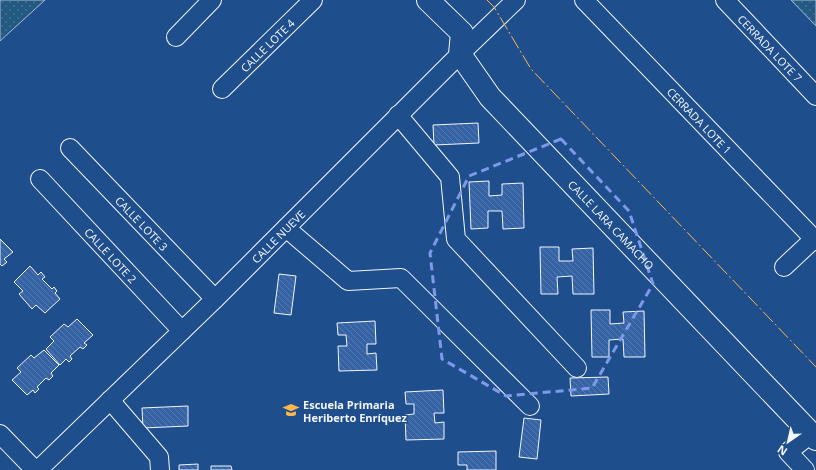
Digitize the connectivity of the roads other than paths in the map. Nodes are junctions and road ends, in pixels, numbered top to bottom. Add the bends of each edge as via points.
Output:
1 (212, 0) edge
2 (313, 0) edge
3 (428, 0) edge
4 (516, 0) edge
5 (584, 0) edge
6 (726, 0) edge
7 (176, 37) dead end
8 (460, 54) junction
9 (222, 89) dead end
10 (816, 96) edge
11 (398, 115) junction
12 (70, 148) dead end
13 (40, 179) dead end
14 (286, 228) junction
15 (815, 239) edge
16 (784, 267) dead end
17 (215, 299) junction
18 (182, 331) junction
19 (577, 368) dead end
20 (110, 400) junction
21 (530, 406) dead end
22 (0, 434) edge
23 (813, 436) edge
24 (35, 470) edge
25 (38, 470) edge
26 (160, 470) edge
27 (805, 470) edge

1 - 7 street
2 - 9 street, CALLE LOTE 4
3 - 8 main road via 462,33
4 - 8 street, CALLE NUEVE
5 - 15 street, CERRADA LOTE 1
6 - 10 street, CERRADA LOTE 7
8 - 11 street, CALLE NUEVE
8 - 23 main road, CALLE LARA CAMACHO via 490,97
11 - 14 street, CALLE NUEVE
11 - 19 street via 450,177 456,239
12 - 17 street, CALLE LOTE 3
13 - 18 street, CALLE LOTE 2
14 - 17 street, CALLE NUEVE
14 - 21 street via 348,281 401,278
15 - 16 street
17 - 18 street, CALLE NUEVE
18 - 20 street, CALLE NUEVE
20 - 25 street, CALLE NUEVE
20 - 26 street via 158,457
22 - 24 street
23 - 27 street via 788,452

